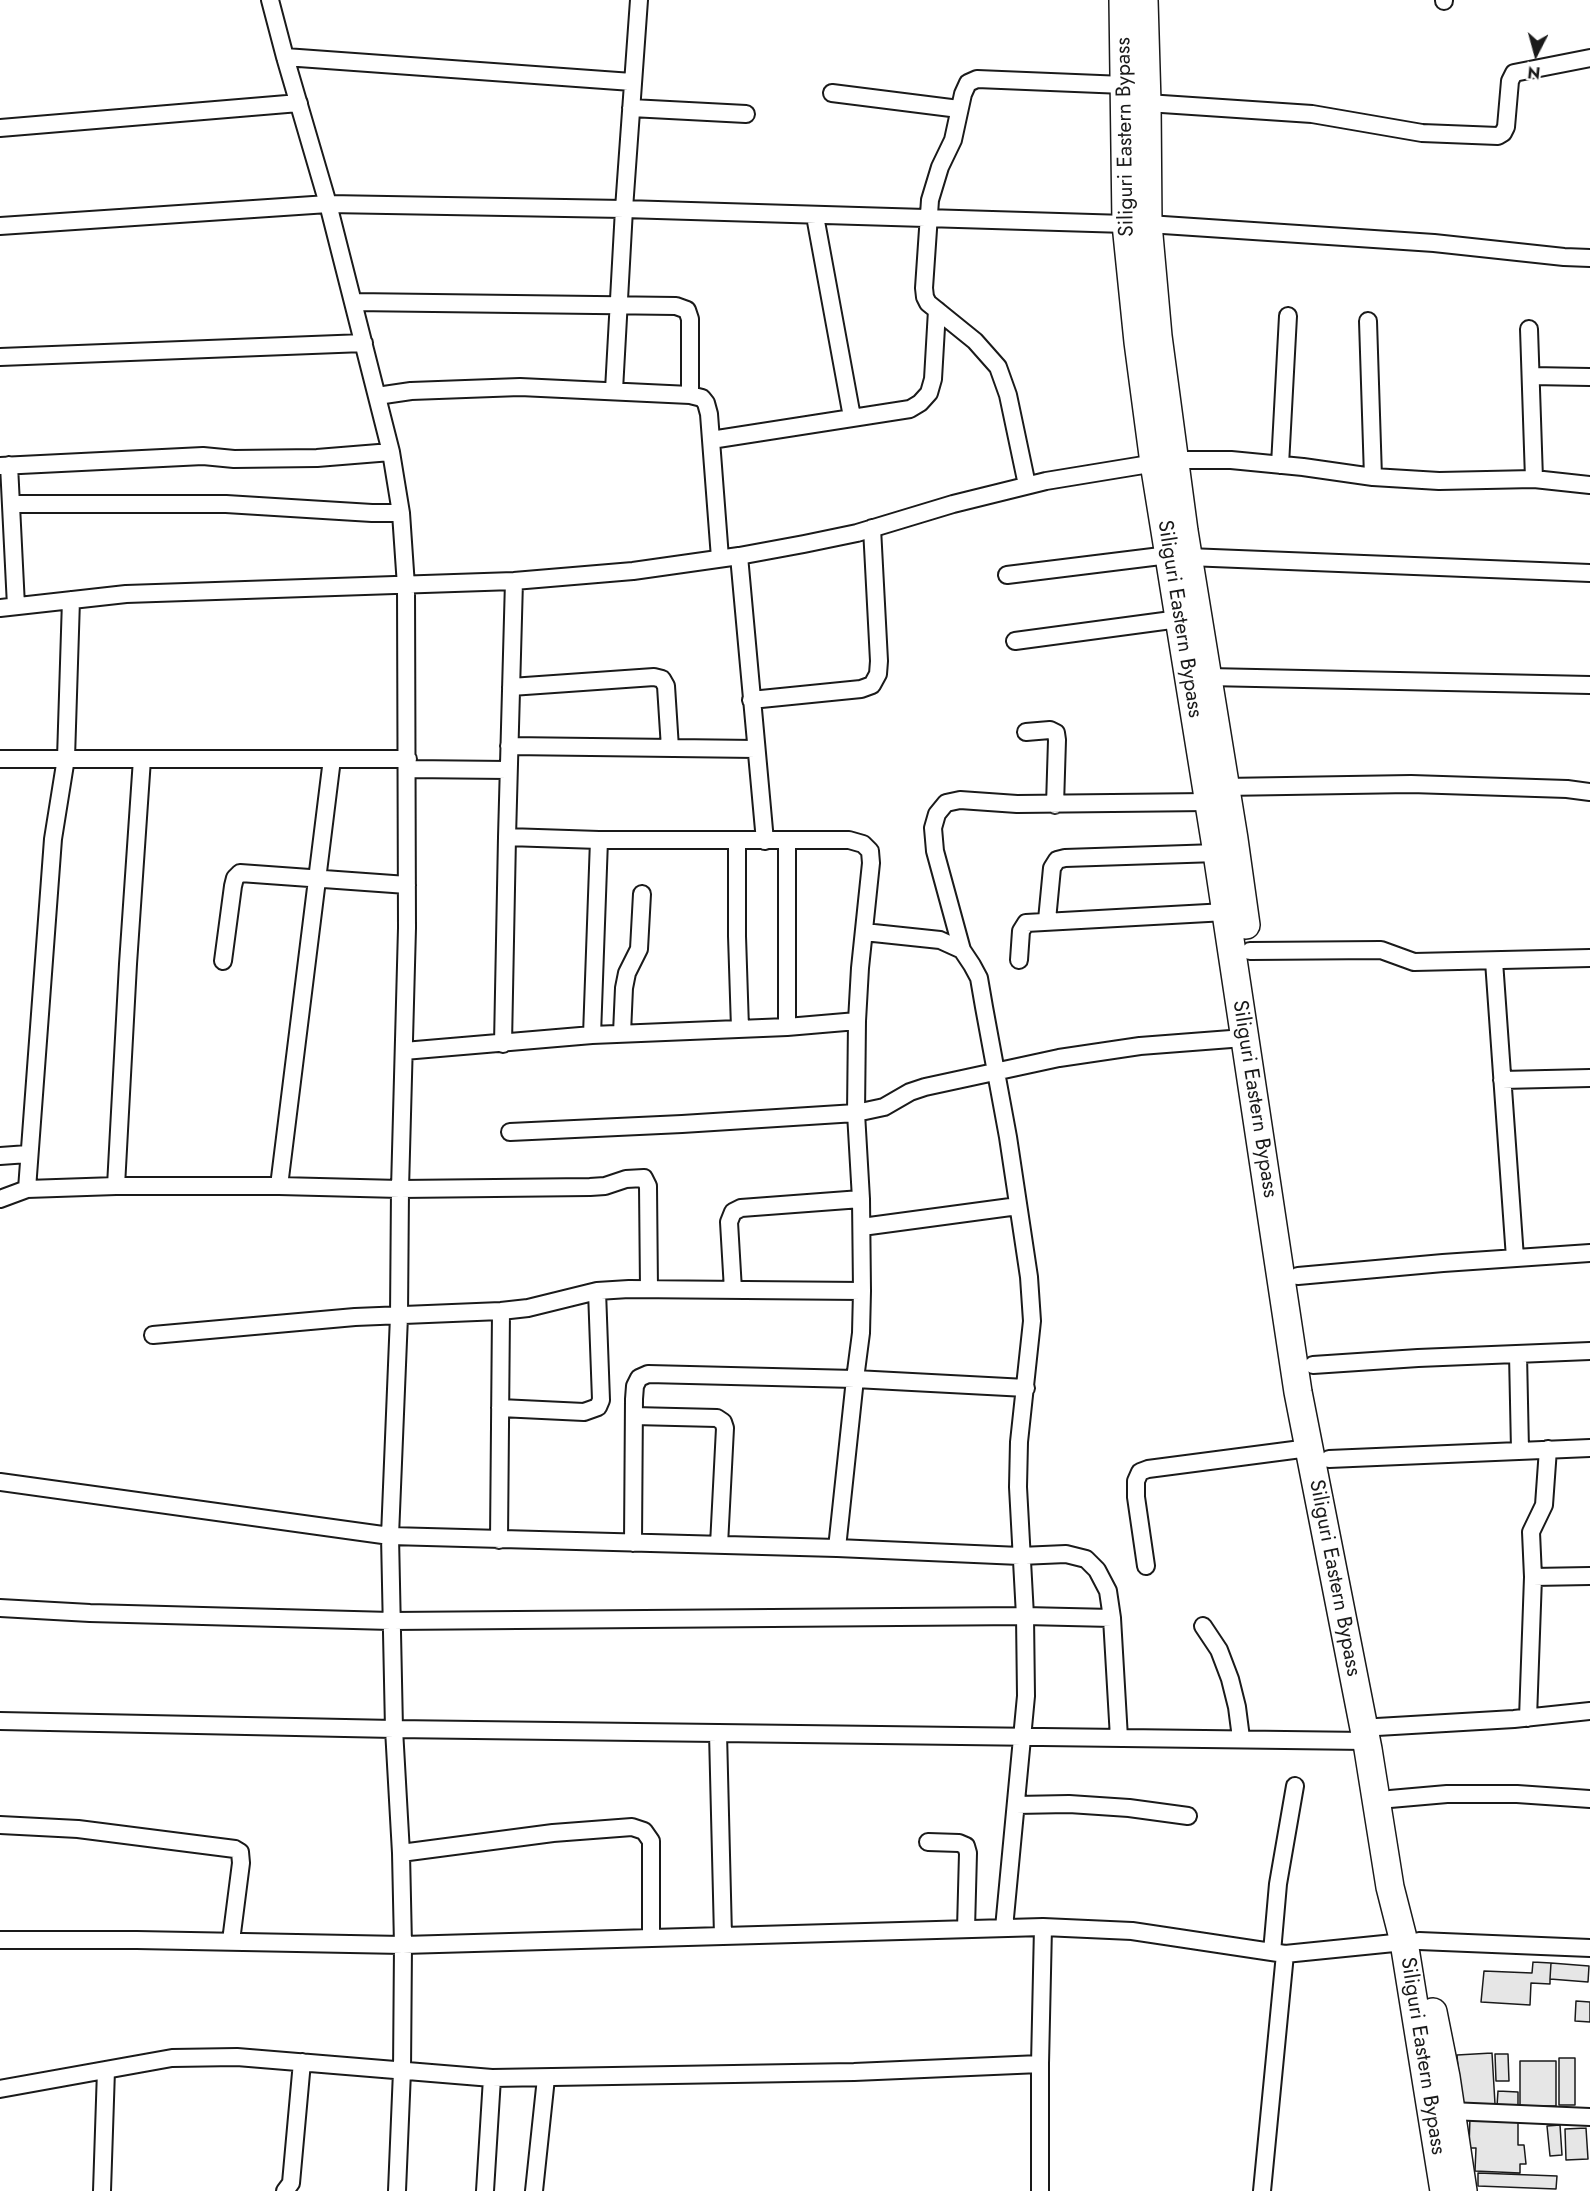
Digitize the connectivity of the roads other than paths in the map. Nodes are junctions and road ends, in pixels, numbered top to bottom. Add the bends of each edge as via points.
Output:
1 (270, 0) edge
2 (639, 0) edge
3 (1123, 0) edge
4 (1144, 0) edge
5 (285, 57) junction
6 (1590, 58) edge
7 (632, 82) junction
8 (1124, 85) junction
9 (832, 93) dead end
10 (299, 103) junction
11 (1147, 103) junction
12 (631, 108) junction
13 (960, 109) junction
14 (746, 114) dead end
15 (0, 128) edge
16 (328, 204) junction
17 (624, 209) junction
18 (815, 216) junction
19 (929, 218) junction
20 (1137, 224) junction
21 (0, 226) edge
22 (1590, 258) edge
23 (353, 302) junction
24 (619, 305) junction
25 (937, 310) junction
26 (1288, 316) dead end
27 (1368, 321) dead end
28 (1529, 329) dead end
29 (364, 343) junction
30 (0, 357) edge
31 (1531, 376) junction
32 (1590, 377) edge
33 (614, 390) junction
34 (690, 394) junction
35 (377, 396) junction
36 (852, 417) junction
37 (711, 440) junction
38 (391, 453) junction
39 (1164, 461) junction
40 (4, 465) edge
41 (1281, 465) junction
42 (1373, 477) junction
43 (1534, 479) junction
44 (1027, 485) junction
45 (1590, 485) edge
46 (8, 513) edge
47 (401, 513) junction
48 (872, 528) junction
49 (739, 556) junction
50 (1178, 556) junction
51 (720, 558) junction
52 (1590, 573) edge
53 (1007, 575) dead end
54 (514, 581) junction
55 (406, 586) junction
56 (71, 600) junction
57 (8, 607) edge
58 (1179, 619) junction
59 (1015, 641) dead end
60 (1208, 677) junction
61 (1590, 684) edge
62 (511, 687) junction
63 (751, 700) junction
64 (1026, 732) dead end
65 (509, 746) junction
66 (670, 748) junction
67 (756, 749) junction
68 (66, 758) junction
69 (0, 759) edge
70 (142, 759) junction
71 (332, 759) junction
72 (408, 764) junction
73 (508, 770) junction
74 (1590, 792) edge
75 (1216, 794) junction
76 (1055, 805) junction
77 (507, 837) junction
78 (599, 840) junction
79 (737, 840) junction
80 (765, 841) junction
81 (787, 841) junction
82 (1217, 853) junction
83 (317, 879) junction
84 (407, 885) junction
85 (642, 894) dead end
86 (1226, 912) junction
87 (1047, 920) junction
88 (864, 932) junction
89 (962, 950) junction
90 (1250, 951) junction
91 (1590, 958) edge
92 (1019, 960) dead end
93 (223, 961) dead end
94 (1494, 961) junction
95 (857, 1021) junction
96 (787, 1027) junction
97 (740, 1028) junction
98 (622, 1034) junction
99 (592, 1035) junction
100 (1244, 1038) junction
101 (503, 1044) junction
102 (404, 1051) junction
103 (996, 1072) junction
104 (1590, 1077) edge
105 (1502, 1080) junction
106 (856, 1113) junction
107 (510, 1132) dead end
108 (28, 1154) junction
109 (0, 1156) edge
110 (117, 1186) junction
111 (279, 1186) junction
112 (400, 1189) junction
113 (27, 1190) junction
114 (0, 1199) edge
115 (861, 1199) junction
116 (1018, 1206) junction
117 (862, 1227) junction
118 (1590, 1253) edge
119 (1515, 1258) junction
120 (1298, 1276) junction
121 (649, 1289) junction
122 (733, 1290) junction
123 (597, 1291) junction
124 (862, 1291) junction
125 (501, 1311) junction
126 (399, 1316) junction
127 (153, 1335) dead end
128 (1590, 1351) edge
129 (1518, 1354) junction
130 (1313, 1365) junction
131 (855, 1379) junction
132 (1026, 1388) junction
133 (500, 1408) junction
134 (634, 1416) junction
135 (1590, 1448) edge
136 (1548, 1449) junction
137 (1520, 1450) junction
138 (1319, 1454) junction
139 (0, 1482) edge
140 (390, 1536) junction
141 (499, 1540) junction
142 (633, 1543) junction
143 (719, 1545) junction
144 (837, 1548) junction
145 (1020, 1556) junction
146 (1146, 1566) dead end
147 (1590, 1576) edge
148 (1533, 1577) junction
149 (0, 1608) edge
150 (1025, 1616) junction
151 (1112, 1618) junction
152 (391, 1621) junction
153 (1203, 1626) dead end
154 (1590, 1711) edge
155 (1528, 1718) junction
156 (0, 1721) edge
157 (394, 1729) junction
158 (718, 1733) junction
159 (1372, 1734) junction
160 (1022, 1737) junction
161 (1119, 1738) junction
162 (1241, 1738) junction
163 (1295, 1786) dead end
164 (1390, 1799) junction
165 (1590, 1799) edge
166 (1016, 1805) junction
167 (1188, 1816) dead end
168 (0, 1825) edge
169 (928, 1842) dead end
170 (401, 1853) junction
171 (1043, 1927) junction
172 (1004, 1928) junction
173 (966, 1929) junction
174 (723, 1936) junction
175 (651, 1938) junction
176 (0, 1941) edge
177 (231, 1941) junction
178 (1411, 1942) junction
179 (403, 1945) junction
180 (1590, 1948) edge
181 (1279, 1953) junction
182 (302, 2062) junction
183 (1040, 2064) junction
184 (106, 2070) junction
185 (402, 2071) junction
186 (492, 2078) junction
187 (546, 2078) junction
188 (0, 2089) edge
189 (1450, 2111) junction
190 (1590, 2117) edge
191 (102, 2191) edge
192 (285, 2191) edge
193 (397, 2191) edge
194 (485, 2191) edge
195 (534, 2191) edge
196 (1040, 2191) edge
197 (1262, 2191) edge
198 (1444, 2191) edge
199 (1462, 2191) edge

1 - 5 street
2 - 7 street
3 - 8 main road, Siliguri Eastern Bypass
4 - 11 main road, Siliguri Eastern Bypass
5 - 7 street
5 - 10 street
6 - 11 street via 1514,74 1506,127 1498,136 1422,133 1312,114
7 - 12 street
8 - 13 street via 977,79 968,83
8 - 20 main road, Siliguri Eastern Bypass
9 - 13 street
10 - 15 street
10 - 16 street
11 - 20 main road, Siliguri Eastern Bypass
12 - 14 street
12 - 17 street
13 - 19 street via 953,140 934,184
16 - 17 street
16 - 21 street
16 - 23 street
17 - 18 street
17 - 24 street
18 - 19 street
18 - 36 street
19 - 20 street
19 - 25 street via 924,288 925,297
20 - 22 street via 1434,243
20 - 39 main road, Siliguri Eastern Bypass via 1158,336
23 - 24 street
23 - 29 street
24 - 33 street
24 - 34 street via 676,306 687,310
25 - 36 street via 929,393 910,409
25 - 44 street via 975,341 998,367 1008,395
26 - 41 street
27 - 42 street
28 - 31 street
29 - 30 street
29 - 35 street
31 - 32 street
31 - 43 street
33 - 34 street
33 - 35 street via 520,387
34 - 37 street via 706,403
35 - 38 street
36 - 37 street
37 - 51 street
38 - 40 street
38 - 47 street
39 - 41 street via 1231,460
39 - 44 street
39 - 50 main road, Siliguri Eastern Bypass
40 - 46 street
41 - 42 street
42 - 43 street via 1439,481
43 - 45 street
44 - 48 street
46 - 47 street via 226,504
46 - 57 street
47 - 55 street
48 - 49 street
48 - 63 street via 879,661 872,685
49 - 51 street
49 - 63 street
50 - 52 street
50 - 53 street
50 - 58 main road, Siliguri Eastern Bypass
50 - 60 main road, Siliguri Eastern Bypass
51 - 54 street
54 - 55 street
54 - 62 street
55 - 56 street via 126,594
55 - 72 street
56 - 57 street
56 - 68 street
58 - 59 street
58 - 75 main road, Siliguri Eastern Bypass
60 - 61 street
60 - 75 main road, Siliguri Eastern Bypass
62 - 65 street
62 - 66 street via 654,676 662,679 666,686
63 - 67 street
64 - 76 street via 1056,733
65 - 66 street
65 - 73 street
66 - 67 street
67 - 80 street
68 - 69 street
68 - 70 street
68 - 108 street via 53,839
70 - 71 street
70 - 110 street
71 - 72 street
71 - 83 street
72 - 73 street
72 - 84 street
73 - 77 street
74 - 75 street via 1411,784
75 - 76 street
75 - 82 main road, Siliguri Eastern Bypass
75 - 90 main road, Siliguri Eastern Bypass via 1234,839
76 - 89 street via 960,800 946,803 937,814 933,828 935,851
77 - 78 street
77 - 101 street
78 - 79 street
78 - 99 street
79 - 80 street
79 - 97 street
80 - 81 street
81 - 88 street via 849,840 870,851
81 - 96 street
82 - 86 main road, Siliguri Eastern Bypass
82 - 87 street via 1057,860 1052,868
83 - 84 street
83 - 93 street via 240,873 233,886
83 - 111 street
84 - 102 street
85 - 98 street via 639,949 624,988
86 - 87 street
86 - 100 main road, Siliguri Eastern Bypass
87 - 92 street via 1026,923 1020,931
88 - 89 street via 940,940
88 - 95 street
89 - 103 street via 978,978
90 - 94 street via 1381,950 1414,962
90 - 120 main road, Siliguri Eastern Bypass
91 - 94 street
94 - 105 street
95 - 96 street
95 - 106 street
96 - 97 street
97 - 98 street
98 - 99 street
99 - 101 street
100 - 103 street via 1140,1046
100 - 138 main road, Siliguri Eastern Bypass via 1297,1380
101 - 102 street
102 - 112 street
103 - 106 street via 910,1092 884,1107
103 - 116 street
104 - 105 street
105 - 119 street
106 - 107 street
106 - 115 street
108 - 109 street
108 - 113 street
110 - 111 street
110 - 113 street
111 - 112 street
112 - 121 street via 590,1187 644,1178 648,1186
112 - 126 street
113 - 114 street
115 - 117 street
115 - 122 street via 741,1208 733,1212 729,1222
116 - 117 street
116 - 132 street via 1032,1321
117 - 124 street
118 - 119 street
119 - 120 street
120 - 130 main road, Siliguri Eastern Bypass
121 - 122 street
121 - 123 street
122 - 124 street
123 - 125 street
123 - 133 street via 601,1400 598,1407 584,1412
124 - 131 street
125 - 126 street
125 - 133 street
126 - 127 street
126 - 140 street
128 - 129 street
129 - 130 street
129 - 137 street
130 - 138 main road, Siliguri Eastern Bypass
131 - 132 street
131 - 134 street via 648,1374 639,1378 635,1386
131 - 144 street
132 - 145 street via 1019,1453
133 - 141 street
134 - 142 street
134 - 143 street via 717,1418 723,1422
135 - 136 street
136 - 137 street
136 - 148 street via 1544,1505 1531,1532
137 - 138 street
138 - 146 street via 1140,1472 1136,1497
138 - 159 main road, Siliguri Eastern Bypass
139 - 140 street
140 - 141 street
140 - 152 street
141 - 142 street
142 - 143 street
143 - 144 street
144 - 145 street
145 - 150 street
145 - 151 street via 1066,1554 1086,1559 1108,1591
147 - 148 street
148 - 155 street
149 - 152 street
150 - 151 street
150 - 152 street
150 - 160 street
151 - 161 street
152 - 157 street
153 - 162 street via 1219,1650 1230,1679
154 - 155 street
155 - 159 street
156 - 157 street
157 - 158 street
157 - 170 street
158 - 160 street
158 - 174 street
159 - 162 street
159 - 164 main road, Siliguri Eastern Bypass
159 - 178 main road, Siliguri Eastern Bypass via 1390,1887
160 - 161 street
160 - 166 street
161 - 162 street
163 - 181 street via 1278,1884
164 - 165 street via 1517,1794
164 - 178 main road, Siliguri Eastern Bypass via 1412,1913
166 - 167 street via 1069,1804
166 - 172 street
168 - 177 street via 78,1829 235,1849 240,1852 241,1863
169 - 173 street via 966,1846
170 - 175 street via 554,1833 632,1827 644,1831 651,1840
170 - 179 street
171 - 172 street
171 - 181 street via 1132,1931
171 - 183 street
172 - 173 street
173 - 174 street
174 - 175 street
175 - 179 street
176 - 177 street
177 - 179 street
178 - 180 street
178 - 181 street
178 - 189 main road, Siliguri Eastern Bypass via 1446,2077
178 - 198 main road, Siliguri Eastern Bypass
179 - 185 street
181 - 197 street
182 - 184 street via 172,2058
182 - 185 street
182 - 192 street via 291,2183
183 - 187 street via 854,2073
183 - 196 street
184 - 188 street
184 - 191 street
185 - 186 street
185 - 193 street
186 - 187 street
186 - 194 street
187 - 195 street
189 - 190 street
189 - 199 main road, Siliguri Eastern Bypass

